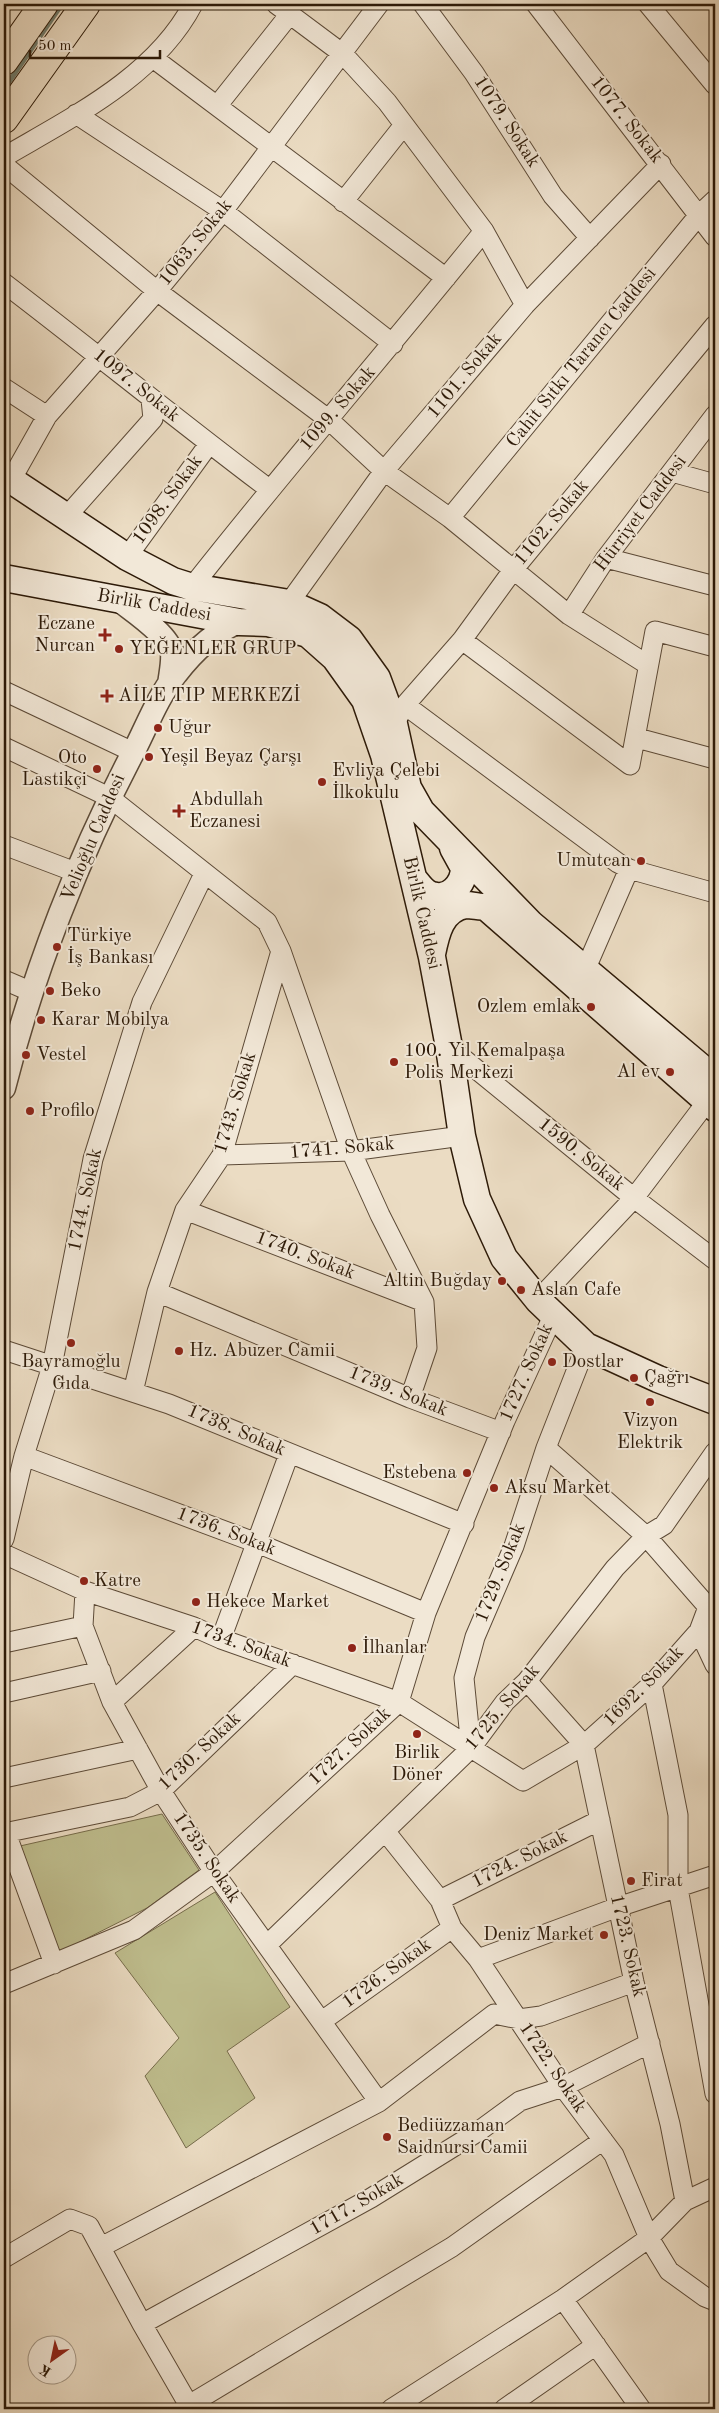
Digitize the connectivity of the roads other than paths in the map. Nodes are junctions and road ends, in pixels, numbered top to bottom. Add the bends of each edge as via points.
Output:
1 (44, 4) edge
2 (86, 4) edge
3 (193, 4) edge
4 (423, 4) edge
5 (536, 4) edge
6 (648, 4) edge
7 (373, 6) edge
8 (283, 9) edge
9 (343, 54) junction
10 (153, 58) junction
11 (4, 61) edge
12 (715, 85) edge
13 (217, 106) junction
14 (76, 114) junction
15 (4, 119) edge
16 (404, 125) junction
17 (271, 148) junction
18 (4, 158) edge
19 (661, 164) junction
20 (4, 165) edge
21 (715, 200) edge
22 (343, 202) junction
23 (223, 211) junction
24 (699, 216) junction
25 (484, 230) junction
26 (715, 236) edge
27 (590, 238) junction
28 (446, 278) junction
29 (4, 283) edge
30 (157, 291) junction
31 (525, 305) junction
32 (715, 325) edge
33 (393, 344) junction
34 (100, 356) junction
35 (4, 388) edge
36 (150, 399) junction
37 (715, 415) edge
38 (47, 416) junction
39 (328, 419) junction
40 (208, 444) junction
41 (384, 471) junction
42 (672, 472) junction
43 (715, 484) edge
44 (6, 486) edge
45 (269, 489) junction
46 (66, 516) junction
47 (450, 518) junction
48 (128, 557) junction
49 (606, 558) junction
50 (513, 570) junction
51 (4, 578) edge
52 (715, 586) edge
53 (192, 587) junction
54 (120, 601) junction
55 (289, 604) junction
56 (569, 615) junction
57 (239, 622) junction
58 (462, 640) junction
59 (715, 647) edge
60 (648, 665) junction
61 (169, 685) junction
62 (4, 691) edge
63 (399, 715) junction
64 (637, 738) junction
65 (4, 747) edge
66 (133, 752) junction
67 (715, 759) edge
68 (109, 797) junction
69 (450, 843) junction
70 (4, 845) edge
71 (629, 869) junction
72 (78, 873) junction
73 (204, 874) junction
74 (414, 880) junction
75 (715, 893) edge
76 (281, 951) junction
77 (432, 957) junction
78 (586, 968) junction
79 (4, 980) edge
80 (32, 992) junction
81 (449, 1046) junction
82 (4, 1088) edge
83 (713, 1095) edge
84 (462, 1136) junction
85 (351, 1151) junction
86 (222, 1155) junction
87 (634, 1198) junction
88 (185, 1210) junction
89 (715, 1260) edge
90 (157, 1292) junction
91 (424, 1302) junction
92 (546, 1307) junction
93 (586, 1346) junction
94 (4, 1350) edge
95 (52, 1366) junction
96 (133, 1392) junction
97 (410, 1398) junction
98 (715, 1401) edge
99 (501, 1432) junction
100 (546, 1448) junction
101 (715, 1452) edge
102 (290, 1454) junction
103 (24, 1456) junction
104 (464, 1524) junction
105 (646, 1536) junction
106 (4, 1539) edge
107 (257, 1543) junction
108 (4, 1554) edge
109 (86, 1591) junction
110 (712, 1605) edge
111 (426, 1613) junction
112 (83, 1626) junction
113 (194, 1627) junction
114 (699, 1631) junction
115 (221, 1639) junction
116 (4, 1643) edge
117 (294, 1664) junction
118 (715, 1665) edge
119 (101, 1671) junction
120 (527, 1680) junction
121 (652, 1684) junction
122 (4, 1693) edge
123 (112, 1702) junction
124 (399, 1702) junction
125 (584, 1746) junction
126 (138, 1748) junction
127 (471, 1748) junction
128 (4, 1778) edge
129 (161, 1791) junction
130 (600, 1820) junction
131 (385, 1831) junction
132 (5, 1833) edge
133 (214, 1872) junction
134 (715, 1876) edge
135 (678, 1888) junction
136 (440, 1900) junction
137 (618, 1907) junction
138 (452, 1928) junction
139 (267, 1945) junction
140 (478, 1959) junction
141 (54, 1964) junction
142 (634, 1982) junction
143 (4, 1984) edge
144 (519, 2019) junction
145 (322, 2021) junction
146 (650, 2043) junction
147 (563, 2087) junction
148 (715, 2094) edge
149 (379, 2102) junction
150 (603, 2140) junction
151 (715, 2187) edge
152 (685, 2201) junction
153 (649, 2238) junction
154 (101, 2247) junction
155 (4, 2258) edge
156 (563, 2299) junction
157 (715, 2301) edge
158 (142, 2324) junction
159 (596, 2345) junction
160 (190, 2407) edge
161 (391, 2409) edge
162 (504, 2409) edge
163 (641, 2409) edge

1 - 11 main road
2 - 15 main road
3 - 10 street via 166,45
4 - 27 street, 1079. Sokak via 474,73 553,196
5 - 19 street, 1077. Sokak
6 - 12 street
7 - 9 street, 1063. Sokak
8 - 9 street
8 - 13 street
9 - 16 street
9 - 17 street, 1063. Sokak
10 - 13 street
10 - 14 street
13 - 17 street
14 - 18 street
14 - 23 street
16 - 22 street
16 - 25 street
17 - 22 street
17 - 23 street, 1063. Sokak
19 - 24 street, 1077. Sokak
19 - 27 street, 1101. Sokak
20 - 30 street
21 - 24 street, Cahit Sıtkı Tarancı Caddesi
22 - 28 street
23 - 30 street, 1063. Sokak
23 - 33 street
24 - 26 street, 1077. Sokak
24 - 47 street, Cahit Sıtkı Tarancı Caddesi
25 - 28 street, 1099. Sokak
25 - 31 street
27 - 31 street, 1101. Sokak
28 - 33 street, 1099. Sokak
29 - 34 street, 1097. Sokak
30 - 34 street, 1063. Sokak
30 - 39 street
31 - 41 street, 1101. Sokak
32 - 50 street, 1102. Sokak
33 - 39 street, 1099. Sokak
34 - 36 street, 1097. Sokak
34 - 38 street, 1063. Sokak
35 - 38 street
36 - 40 street, 1097. Sokak
36 - 46 street via 153,419
37 - 42 street, Hürriyet Caddesi
38 - 44 street, 1063. Sokak
39 - 41 street
39 - 45 street, 1099. Sokak
40 - 45 street, 1097. Sokak
40 - 48 street, 1098. Sokak
41 - 47 street
41 - 55 street, 1101. Sokak
42 - 43 street
42 - 49 street, Hürriyet Caddesi
44 - 46 main road, Birlik Caddesi
45 - 53 street, 1099. Sokak
46 - 48 main road, Birlik Caddesi
47 - 50 street
48 - 53 main road, Birlik Caddesi via 173,581
49 - 52 street
49 - 56 street, Hürriyet Caddesi
50 - 56 street
50 - 58 street, 1102. Sokak
51 - 54 main road, Birlik Caddesi
53 - 55 main road, Birlik Caddesi
54 - 57 main road, Birlik Caddesi
54 - 61 street via 167,643 172,652
55 - 63 main road, Birlik Caddesi via 320,617 349,639
56 - 60 street
57 - 61 street, Velioğlu Caddesi via 210,637
57 - 74 main road, Birlik Caddesi via 268,622 308,634 335,658 365,700 384,755
58 - 63 street, 1102. Sokak
58 - 64 street via 630,765
59 - 60 street via 655,631
60 - 64 street
61 - 66 street, Velioğlu Caddesi
62 - 66 street
63 - 69 main road, Birlik Caddesi via 408,788 421,811
63 - 71 street
64 - 67 street
65 - 68 street
66 - 68 street, Velioğlu Caddesi
68 - 72 street, Velioğlu Caddesi
68 - 73 street
69 - 74 main road via 464,868 462,881 452,892 433,896
69 - 78 main road, Birlik Caddesi via 531,924
70 - 72 street
71 - 75 street
71 - 78 street
72 - 80 street, Velioğlu Caddesi
73 - 76 street via 267,922
73 - 95 street, 1744. Sokak via 142,1002 93,1159
74 - 77 main road, Birlik Caddesi
76 - 85 street
76 - 86 street, 1743. Sokak
77 - 81 main road, Birlik Caddesi
77 - 83 main road via 437,928 448,914 466,906 486,907
78 - 83 main road, Birlik Caddesi
79 - 80 street
80 - 82 street, Velioğlu Caddesi via 19,1027
81 - 84 main road, Birlik Caddesi
81 - 87 street, 1590. Sokak
83 - 87 street, 1727. Sokak
84 - 85 street, 1741. Sokak
84 - 92 main road, Birlik Caddesi via 477,1199 504,1258
85 - 86 street, 1741. Sokak
85 - 91 street
86 - 88 street, 1743. Sokak
87 - 89 street, 1590. Sokak
87 - 92 street, 1727. Sokak
88 - 90 street, 1743. Sokak
88 - 91 street, 1740. Sokak
90 - 96 street, 1743. Sokak
90 - 97 street, 1739. Sokak
91 - 97 street via 427,1348
92 - 93 main road, Birlik Caddesi
92 - 99 street, 1727. Sokak
93 - 98 main road, Birlik Caddesi
93 - 100 street, 1729. Sokak
94 - 95 street, 1738. Sokak
95 - 96 street, 1738. Sokak
95 - 103 street, 1744. Sokak
96 - 102 street, 1738. Sokak
97 - 99 street, 1739. Sokak
99 - 104 street, 1727. Sokak
100 - 105 street
100 - 127 street, 1729. Sokak via 514,1546 475,1636 464,1678
101 - 105 street, 1725. Sokak via 664,1525
102 - 104 street, 1738. Sokak
102 - 107 street
103 - 106 street, 1744. Sokak
103 - 107 street, 1736. Sokak
104 - 111 street, 1727. Sokak
105 - 110 street
105 - 120 street, 1725. Sokak via 615,1568
107 - 111 street, 1736. Sokak
107 - 115 street
108 - 109 street, 1734. Sokak
109 - 112 street, 1735. Sokak
109 - 113 street, 1734. Sokak
110 - 114 street, 1692. Sokak
111 - 124 street, 1727. Sokak
112 - 116 street
112 - 119 street, 1735. Sokak
113 - 115 street, 1734. Sokak
113 - 123 street
114 - 118 street
114 - 121 street, 1692. Sokak
115 - 117 street, 1734. Sokak
117 - 124 street, 1734. Sokak
117 - 129 street, 1730. Sokak
119 - 122 street
119 - 123 street, 1735. Sokak
120 - 125 street, 1723. Sokak
120 - 127 street, 1725. Sokak via 505,1702
121 - 125 street, 1692. Sokak
121 - 135 street via 678,1815
123 - 126 street, 1735. Sokak
124 - 127 street, 1734. Sokak
124 - 133 street, 1727. Sokak
125 - 127 street, 1692. Sokak via 523,1781
125 - 130 street, 1723. Sokak
126 - 128 street
126 - 129 street, 1735. Sokak
127 - 131 street, 1725. Sokak
129 - 132 street, 1730. Sokak via 130,1807
129 - 133 street, 1735. Sokak
130 - 136 street, 1724. Sokak
130 - 137 street, 1723. Sokak
131 - 136 street, 1722. Sokak
131 - 139 street, 1725. Sokak
132 - 141 street
133 - 139 street, 1735. Sokak
133 - 141 street, 1727. Sokak via 134,1930
134 - 135 street
135 - 137 street
135 - 148 street
136 - 138 street, 1722. Sokak
137 - 140 street
137 - 142 street, 1723. Sokak
138 - 140 street, 1722. Sokak
138 - 145 street, 1726. Sokak
139 - 145 street, 1735. Sokak
140 - 144 street, 1722. Sokak
141 - 143 street, 1727. Sokak
142 - 144 street via 541,2016
142 - 146 street, 1723. Sokak
144 - 147 street, 1722. Sokak
144 - 149 street via 494,2014
145 - 149 street, 1735. Sokak
146 - 147 street, 1717. Sokak
146 - 152 street, 1723. Sokak
147 - 150 street, 1722. Sokak
147 - 158 street, 1717. Sokak via 520,2101 479,2131 371,2198
149 - 154 street
150 - 153 street, 1722. Sokak via 614,2155
150 - 160 street via 452,2247
151 - 152 street
152 - 153 street
153 - 156 street
153 - 157 street, 1722. Sokak via 668,2271
154 - 155 street via 89,2226 70,2219
154 - 158 street
156 - 159 street
156 - 161 street
158 - 160 street
159 - 162 street
159 - 163 street

